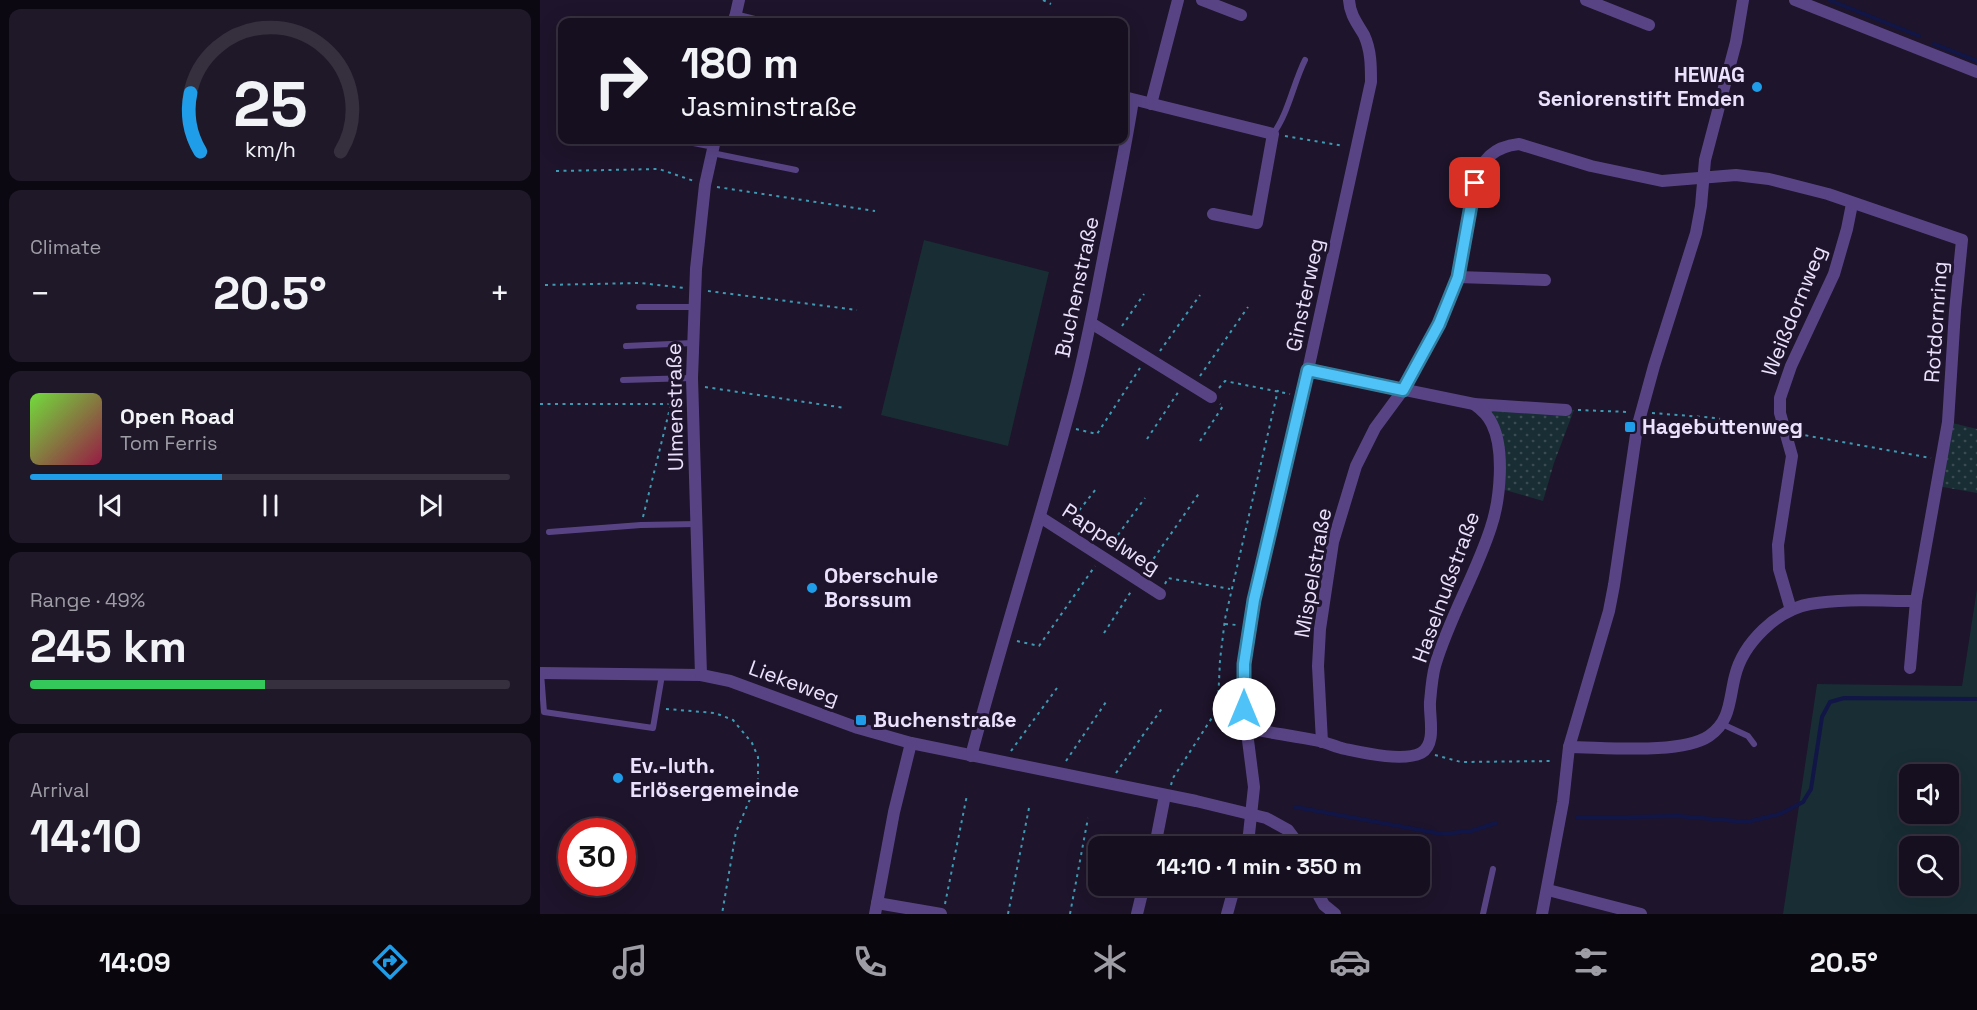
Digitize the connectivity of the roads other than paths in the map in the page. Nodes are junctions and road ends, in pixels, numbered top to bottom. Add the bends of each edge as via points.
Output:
1 (739, 0) edge
2 (1178, 0) edge
3 (1202, 0) edge
4 (1349, 0) edge
5 (1743, 0) edge
6 (1795, 0) edge
7 (1595, 2) edge
8 (1241, 15) dead end
9 (734, 18) edge
10 (1649, 25) dead end
11 (1305, 60) dead end
12 (1977, 72) edge
13 (1128, 98) edge
14 (1151, 104) junction
15 (1273, 134) junction
16 (696, 144) edge
17 (1126, 144) edge
18 (714, 147) edge
19 (796, 170) dead end
20 (1703, 178) junction
21 (1852, 204) junction
22 (1213, 214) dead end
23 (1458, 277) junction
24 (1545, 280) dead end
25 (639, 307) dead end
26 (694, 307) junction
27 (1091, 323) junction
28 (693, 344) junction
29 (626, 346) dead end
30 (1308, 370) junction
31 (623, 380) dead end
32 (692, 382) junction
33 (1403, 390) junction
34 (1211, 397) road end
35 (1474, 404) junction
36 (1566, 410) road end
37 (1040, 517) junction
38 (697, 524) junction
39 (549, 532) dead end
40 (1160, 594) road end
41 (1916, 601) junction
42 (1791, 610) junction
43 (1910, 668) dead end
44 (540, 673) edge
45 (662, 675) junction
46 (701, 675) junction
47 (1722, 724) junction
48 (1247, 728) junction
49 (1322, 742) junction
50 (910, 743) junction
51 (1754, 744) dead end
52 (1569, 747) junction
53 (971, 756) junction
54 (1167, 795) junction
55 (1252, 814) junction
56 (1157, 836) edge
57 (1248, 836) edge
58 (1294, 836) edge
59 (1493, 869) dead end
60 (1548, 890) junction
61 (1141, 896) edge
62 (1232, 896) edge
63 (1319, 896) edge
64 (876, 909) edge
65 (942, 914) edge
66 (1137, 914) edge
67 (1227, 914) edge
68 (1335, 914) edge
69 (1483, 914) edge
70 (1542, 914) edge
71 (1641, 914) edge

1 - 9 street
2 - 14 street
3 - 8 street
4 - 30 street, Ginsterweg via 1352,17 1369,48 1371,82
5 - 20 street via 1737,42
6 - 12 street
7 - 10 street
11 - 15 lane
13 - 14 street
14 - 15 street
15 - 22 street via 1257,223
16 - 18 lane
17 - 27 street, Buchenstraße
18 - 19 lane
18 - 26 street, Ulmenstraße via 705,185
20 - 21 street, Rotdornring via 1769,179
20 - 23 street, Rotdornring via 1662,181 1591,166 1520,144 1501,148 1479,169
20 - 52 street via 1696,232 1641,412 1609,611
21 - 41 street, Rotdornring via 1962,240 1948,422
21 - 42 street, Weißdornweg via 1834,274 1780,398 1780,413 1792,456 1778,545 1779,569
23 - 24 street
23 - 33 street, Mispelstraße via 1439,324
25 - 26 lane
26 - 28 street, Ulmenstraße
27 - 34 street
27 - 37 street, Buchenstraße
28 - 29 lane
28 - 32 street, Ulmenstraße
30 - 33 street
30 - 48 street, Ginsterweg via 1254,600 1244,664
31 - 32 lane
32 - 38 street, Ulmenstraße
33 - 35 street
33 - 49 street, Mispelstraße via 1375,428 1356,466 1333,542 1320,629
35 - 36 street
35 - 49 street, Haselnußstraße via 1492,423 1498,447 1498,496 1492,525 1435,668 1429,745 1418,754 1396,757
37 - 40 street, Pappelweg
37 - 53 street, Buchenstraße
38 - 39 lane
38 - 46 street, Ulmenstraße
41 - 42 street via 1828,602
41 - 43 street, Rotdornring
42 - 47 street via 1749,643 1741,656
44 - 45 street, Liekeweg
44 - 45 lane via 544,712 653,728
45 - 46 street, Liekeweg
46 - 50 street, Liekeweg via 730,681
47 - 51 lane via 1748,736
47 - 52 street via 1692,744
48 - 49 street
48 - 55 street, Ginsterweg via 1254,787
50 - 53 street, Liekeweg
50 - 64 street
52 - 60 street
53 - 54 street, Liekeweg
54 - 55 street, Liekeweg
54 - 56 street
55 - 57 street, Ginsterweg
55 - 58 street, Liekeweg via 1277,822
59 - 69 lane
60 - 70 street
60 - 71 street
61 - 66 street
62 - 67 street
63 - 68 street
64 - 65 street

